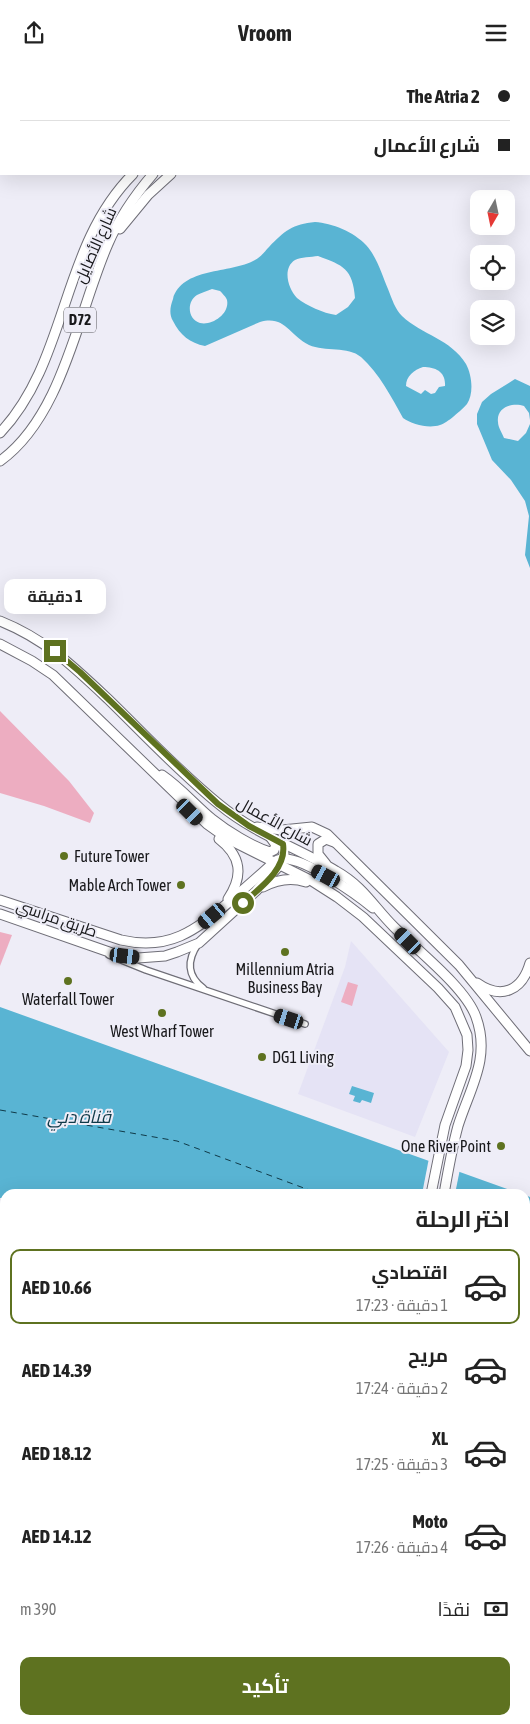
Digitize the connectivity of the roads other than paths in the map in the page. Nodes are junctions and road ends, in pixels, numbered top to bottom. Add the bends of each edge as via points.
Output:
1 (152, 175) edge
2 (170, 175) edge
3 (130, 176) edge
4 (108, 245) junction
5 (0, 433) edge
6 (2, 461) edge
7 (0, 621) edge
8 (0, 644) edge
9 (144, 765) junction
10 (172, 791) junction
11 (240, 820) junction
12 (268, 836) junction
13 (335, 842) junction
14 (283, 844) junction
15 (278, 862) junction
16 (328, 866) junction
17 (326, 889) junction
18 (256, 891) junction
19 (0, 900) edge
20 (222, 907) junction
21 (0, 915) edge
22 (386, 919) junction
23 (48, 931) junction
24 (51, 941) dead end
25 (199, 943) junction
26 (100, 949) junction
27 (530, 963) edge
28 (468, 977) junction
29 (209, 992) junction
30 (305, 1024) dead end
31 (530, 1051) edge
32 (432, 1189) edge
33 (445, 1189) edge

1 - 4 street, شارع الأصايل / D72 via 127,208
2 - 4 street via 148,195
3 - 5 street, شارع الأصايل / D72 via 100,217 86,244 36,381
4 - 6 street, شارع الأصايل / D72 via 54,392 27,434
7 - 11 street, شارع الأعمال via 28,633 68,661 198,787
8 - 9 street via 53,675
9 - 10 street
9 - 12 street via 174,784 224,828 270,852 276,845
10 - 15 street via 221,835
10 - 20 street via 235,857 238,867 236,884
11 - 12 street, شارع الأعمال
11 - 13 street via 275,830 312,827 328,834
12 - 14 street, شارع الأعمال
13 - 16 street via 323,840 317,847 318,854
13 - 28 street via 434,938
14 - 15 street
14 - 16 street, شارع الأعمال
15 - 17 street
15 - 18 street, طريق مراسي
15 - 20 street, طريق مراسي
15 - 22 street via 290,860 326,876
16 - 22 street, شارع الأعمال via 361,889
17 - 18 street via 289,879
17 - 32 street via 363,917 446,995 467,1035 466,1066 443,1134
18 - 25 street, طريق مراسي
19 - 20 street, طريق مراسي via 121,941 140,944 168,941 185,935
21 - 23 street, طريق مراسي
22 - 33 street, شارع الأعمال via 454,985 473,1009 478,1023 481,1046 478,1071 455,1140
23 - 24 street
23 - 26 street, طريق مراسي
25 - 26 street, طريق مراسي via 178,952 152,957 125,956
25 - 29 street via 191,956 190,969 195,981
26 - 29 street via 126,963
27 - 28 street via 522,980 507,991 491,991
28 - 31 street
29 - 30 street

